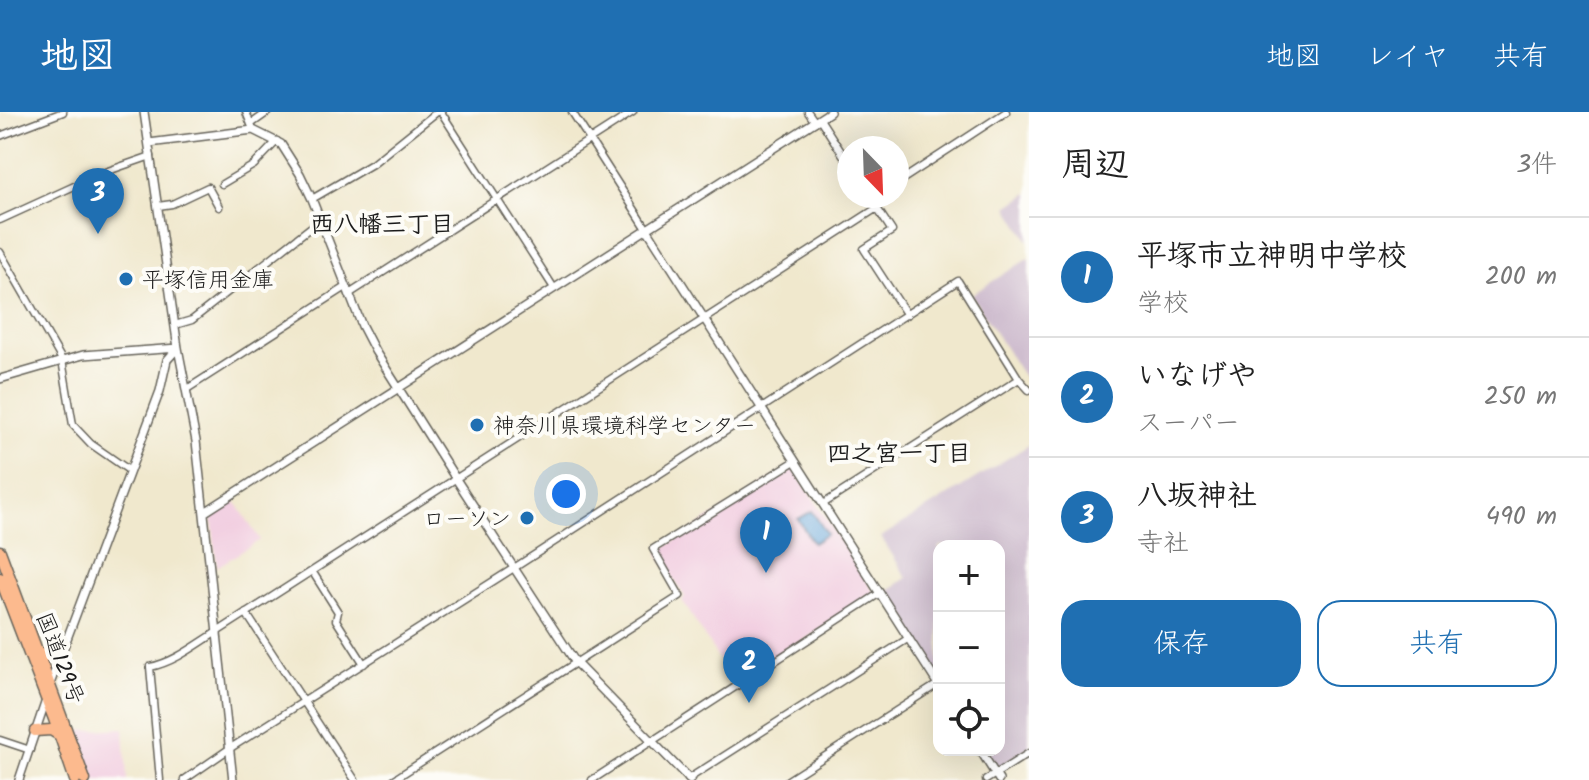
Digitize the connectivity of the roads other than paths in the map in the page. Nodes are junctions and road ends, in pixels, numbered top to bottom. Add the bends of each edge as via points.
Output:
1 (63, 112) edge
2 (144, 112) edge
3 (246, 112) edge
4 (268, 112) edge
5 (439, 112) edge
6 (572, 112) edge
7 (633, 112) edge
8 (808, 112) edge
9 (830, 112) edge
10 (1006, 112) edge
11 (818, 120) junction
12 (252, 127) junction
13 (0, 136) edge
14 (590, 140) junction
15 (277, 141) junction
16 (149, 143) junction
17 (837, 147) edge
18 (151, 156) junction
19 (909, 175) edge
20 (222, 184) dead end
21 (312, 199) junction
22 (497, 199) junction
23 (158, 206) junction
24 (219, 207) dead end
25 (877, 208) joint
26 (0, 220) edge
27 (320, 220) junction
28 (647, 229) junction
29 (0, 252) edge
30 (554, 288) junction
31 (348, 291) junction
32 (907, 315) junction
33 (705, 320) junction
34 (175, 325) junction
35 (178, 348) junction
36 (62, 360) junction
37 (1, 376) edge
38 (1019, 379) junction
39 (398, 388) junction
40 (187, 389) junction
41 (1029, 390) edge
42 (762, 409) junction
43 (795, 461) junction
44 (130, 471) junction
45 (456, 479) junction
46 (823, 504) junction
47 (205, 512) junction
48 (0, 551) edge
49 (514, 568) junction
50 (312, 571) junction
51 (0, 578) edge
52 (880, 593) junction
53 (246, 613) junction
54 (217, 632) junction
55 (909, 638) junction
56 (36, 651) junction
57 (62, 653) junction
58 (576, 663) junction
59 (364, 664) junction
60 (937, 684) edge
61 (50, 685) junction
62 (933, 688) edge
63 (46, 699) junction
64 (305, 702) junction
65 (35, 731) junction
66 (59, 735) junction
67 (0, 740) edge
68 (652, 742) junction
69 (229, 749) junction
70 (30, 750) junction
71 (1029, 753) edge
72 (984, 756) edge
73 (997, 777) edge
74 (22, 779) edge
75 (689, 779) edge
76 (75, 780) edge
77 (85, 780) edge
78 (160, 780) edge
79 (184, 780) edge
80 (233, 780) edge
81 (355, 780) edge
82 (393, 780) edge
83 (592, 780) edge
84 (788, 780) edge
85 (986, 780) edge

1 - 13 street
2 - 16 street
3 - 12 street
4 - 12 street
5 - 21 street via 372,164
5 - 22 street
6 - 14 street
7 - 14 street
8 - 11 street
9 - 11 street
10 - 19 street
11 - 17 street
11 - 28 street
12 - 15 street
12 - 16 street
14 - 22 street
14 - 28 street
15 - 20 street via 254,165
15 - 21 street
16 - 18 street
18 - 23 street
18 - 26 street
21 - 27 street
22 - 30 street
22 - 31 street
23 - 24 street via 208,187
23 - 34 street
25 - 32 street via 892,231 864,249
25 - 33 street
27 - 31 street
27 - 34 street via 192,320
28 - 30 street
28 - 33 street
29 - 36 street
30 - 39 street
31 - 39 street
31 - 40 street
32 - 38 street via 958,281
32 - 42 street
33 - 42 street
33 - 45 street
34 - 35 street
35 - 36 street
35 - 40 street
35 - 44 street via 167,360
36 - 37 street
36 - 44 street via 73,425
38 - 41 street
38 - 46 street
39 - 45 street
39 - 47 street
40 - 47 street
42 - 43 street
42 - 49 street
43 - 46 street
43 - 58 street via 653,549 680,596
44 - 57 street
45 - 49 street
45 - 50 street
46 - 52 street
47 - 54 street
48 - 56 highway, 国道129号
49 - 58 street
49 - 59 street
50 - 53 street
50 - 59 street
51 - 63 highway, 国道129号
52 - 55 street
52 - 68 street
53 - 54 street
53 - 64 street
54 - 69 street
54 - 78 street via 150,667
55 - 60 street
55 - 75 street
56 - 57 highway via 52,657
56 - 61 highway, 国道129号
57 - 61 street
58 - 68 street
58 - 82 street
59 - 64 street
61 - 63 street
61 - 77 highway, 国道129号
62 - 84 street
63 - 65 street
63 - 66 highway, 国道129号
64 - 69 street
64 - 81 street
65 - 66 highway
65 - 70 street
66 - 76 highway, 国道129号
67 - 70 street
68 - 75 street
68 - 83 street
69 - 79 street
69 - 80 street
70 - 74 street
71 - 73 street
72 - 73 street
73 - 85 street

